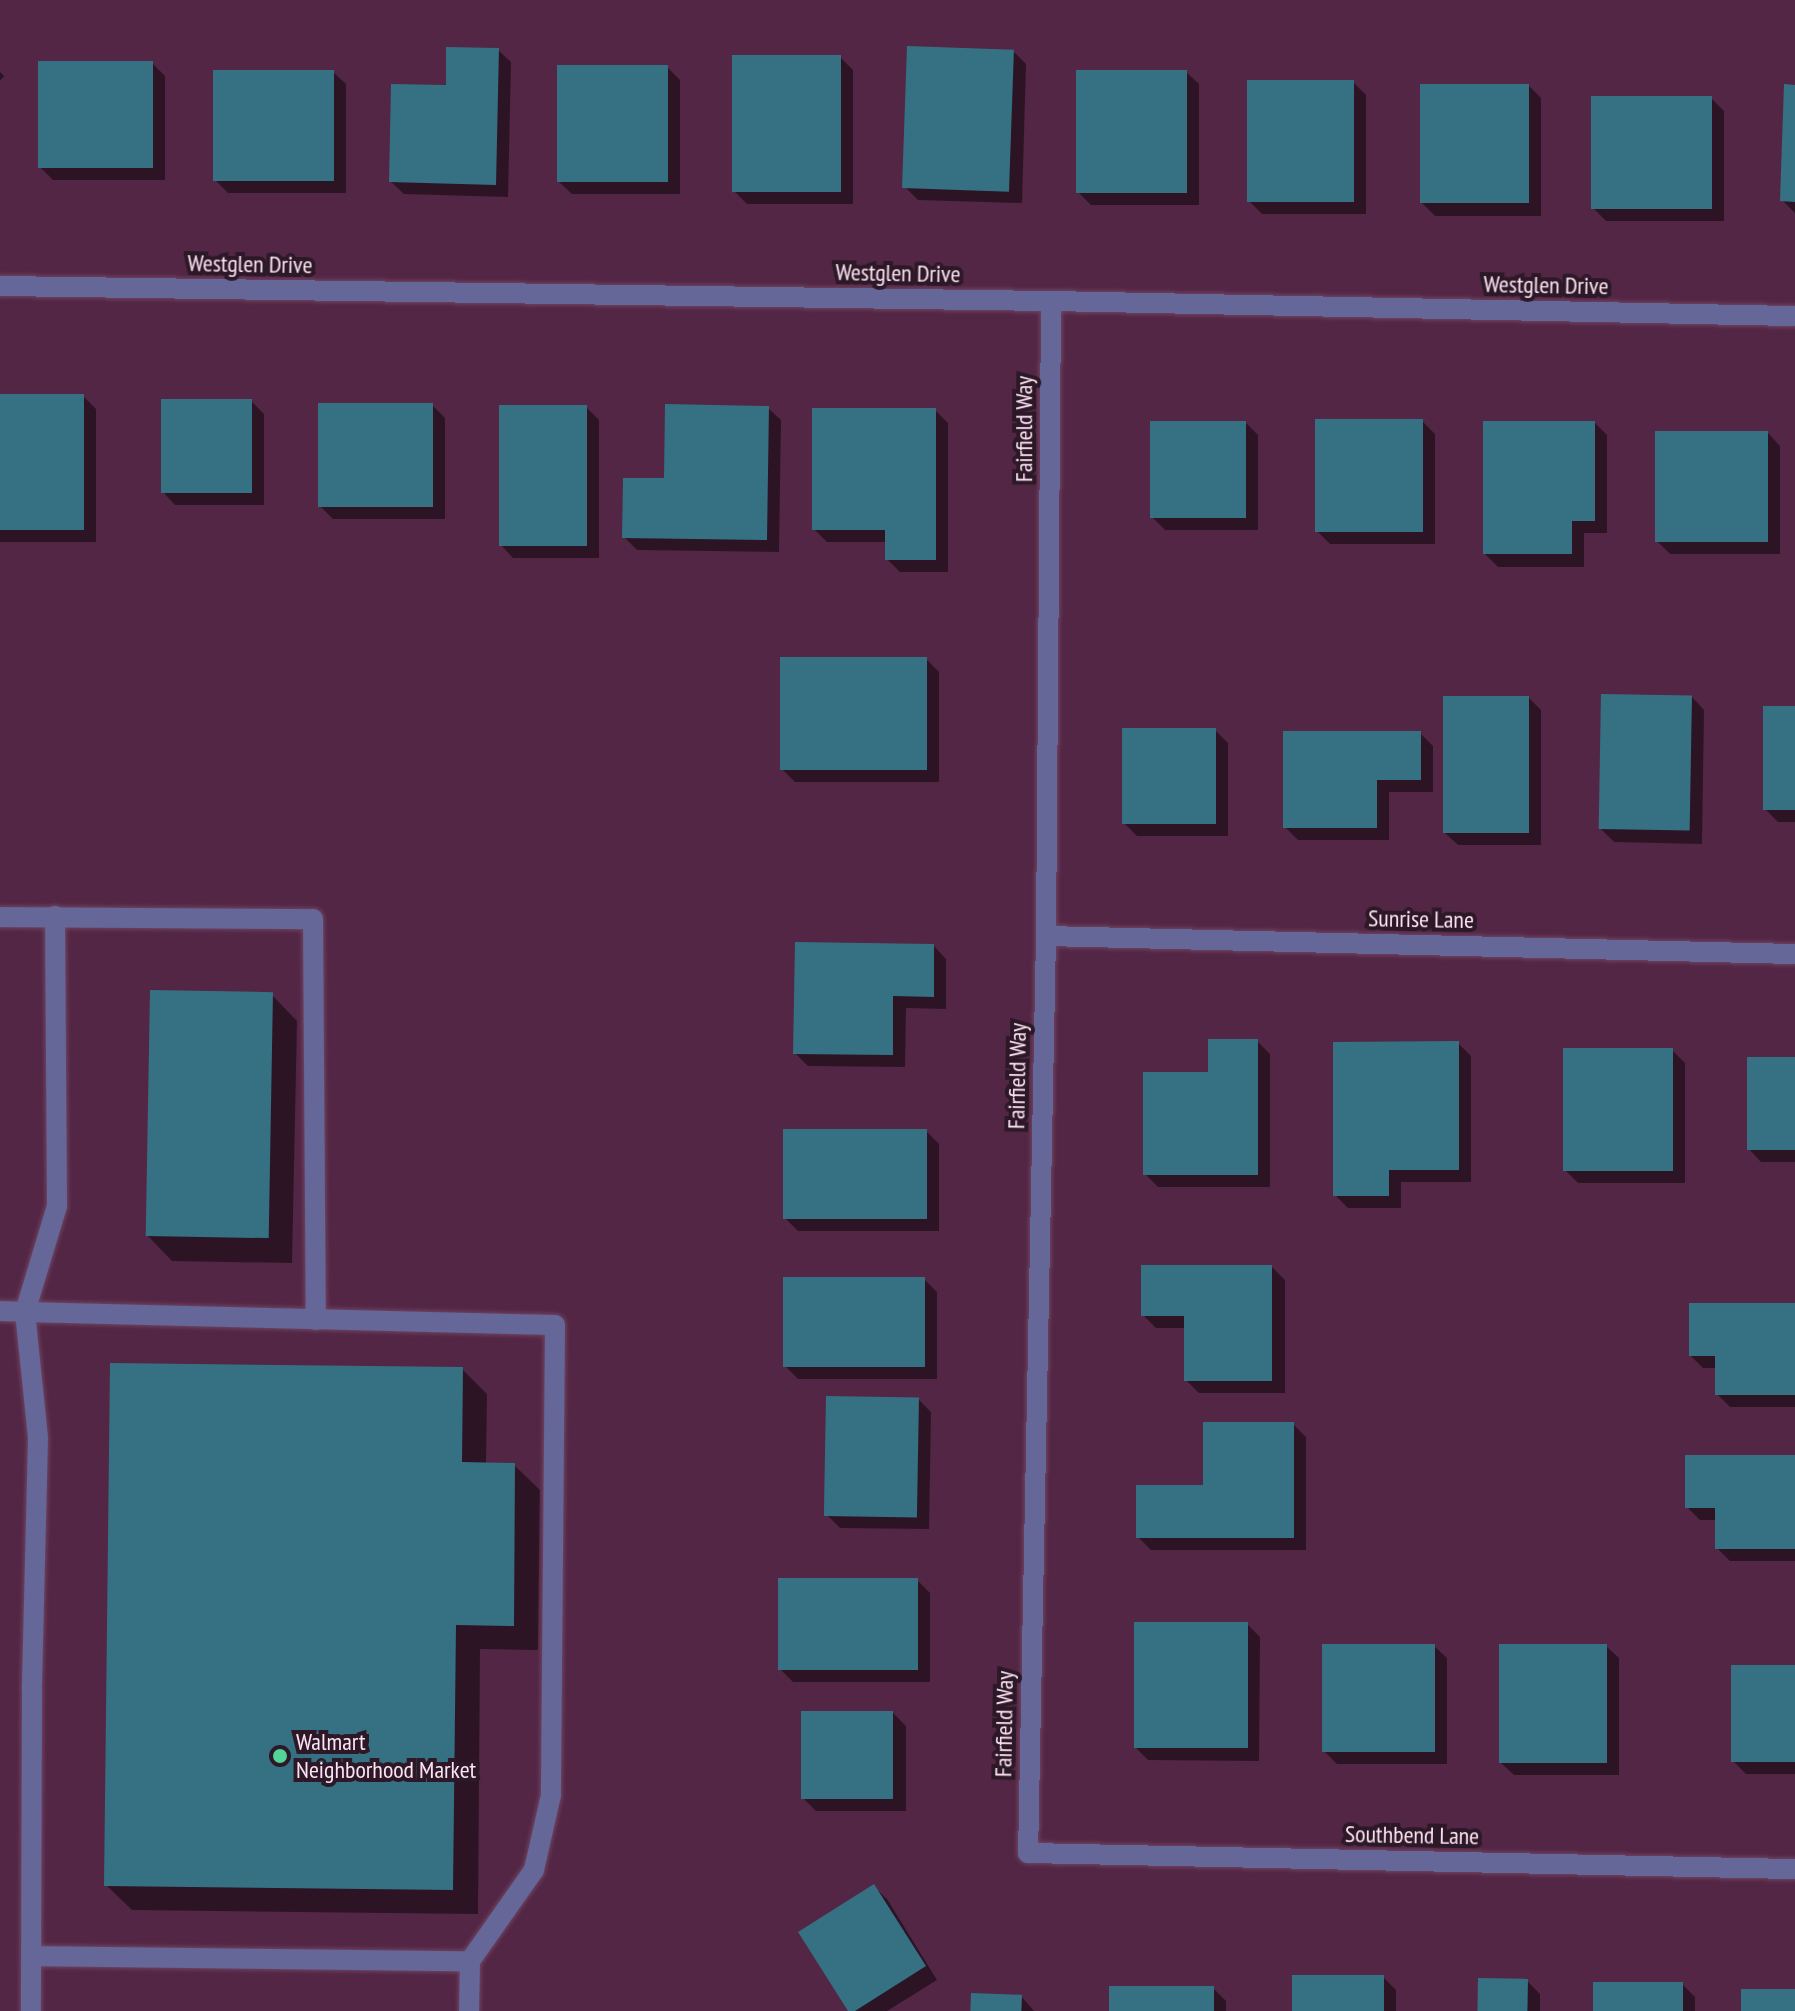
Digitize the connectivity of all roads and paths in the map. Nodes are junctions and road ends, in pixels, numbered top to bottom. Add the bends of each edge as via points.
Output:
1 (0, 286) edge
2 (1051, 301) junction
3 (1795, 316) edge
4 (55, 916) junction
5 (0, 917) edge
6 (1046, 936) junction
7 (1795, 954) edge
8 (0, 1311) edge
9 (25, 1312) junction
10 (316, 1320) junction
11 (1028, 1853) joint
12 (1795, 1869) edge
13 (33, 1956) junction
14 (470, 1961) junction
15 (31, 2011) edge
16 (469, 2011) edge

1 - 2 street, Westglen Drive
2 - 3 street, Westglen Drive
2 - 6 street, Fairfield Way
4 - 5 street
4 - 9 street via 57,1206
4 - 10 street via 313,919
6 - 7 street, Sunrise Lane
6 - 11 street, Fairfield Way
8 - 9 street
9 - 10 street
9 - 13 street via 38,1438
10 - 14 street via 555,1325 551,1795 534,1870
11 - 12 street, Southbend Lane
13 - 14 street
13 - 15 street
14 - 16 street

